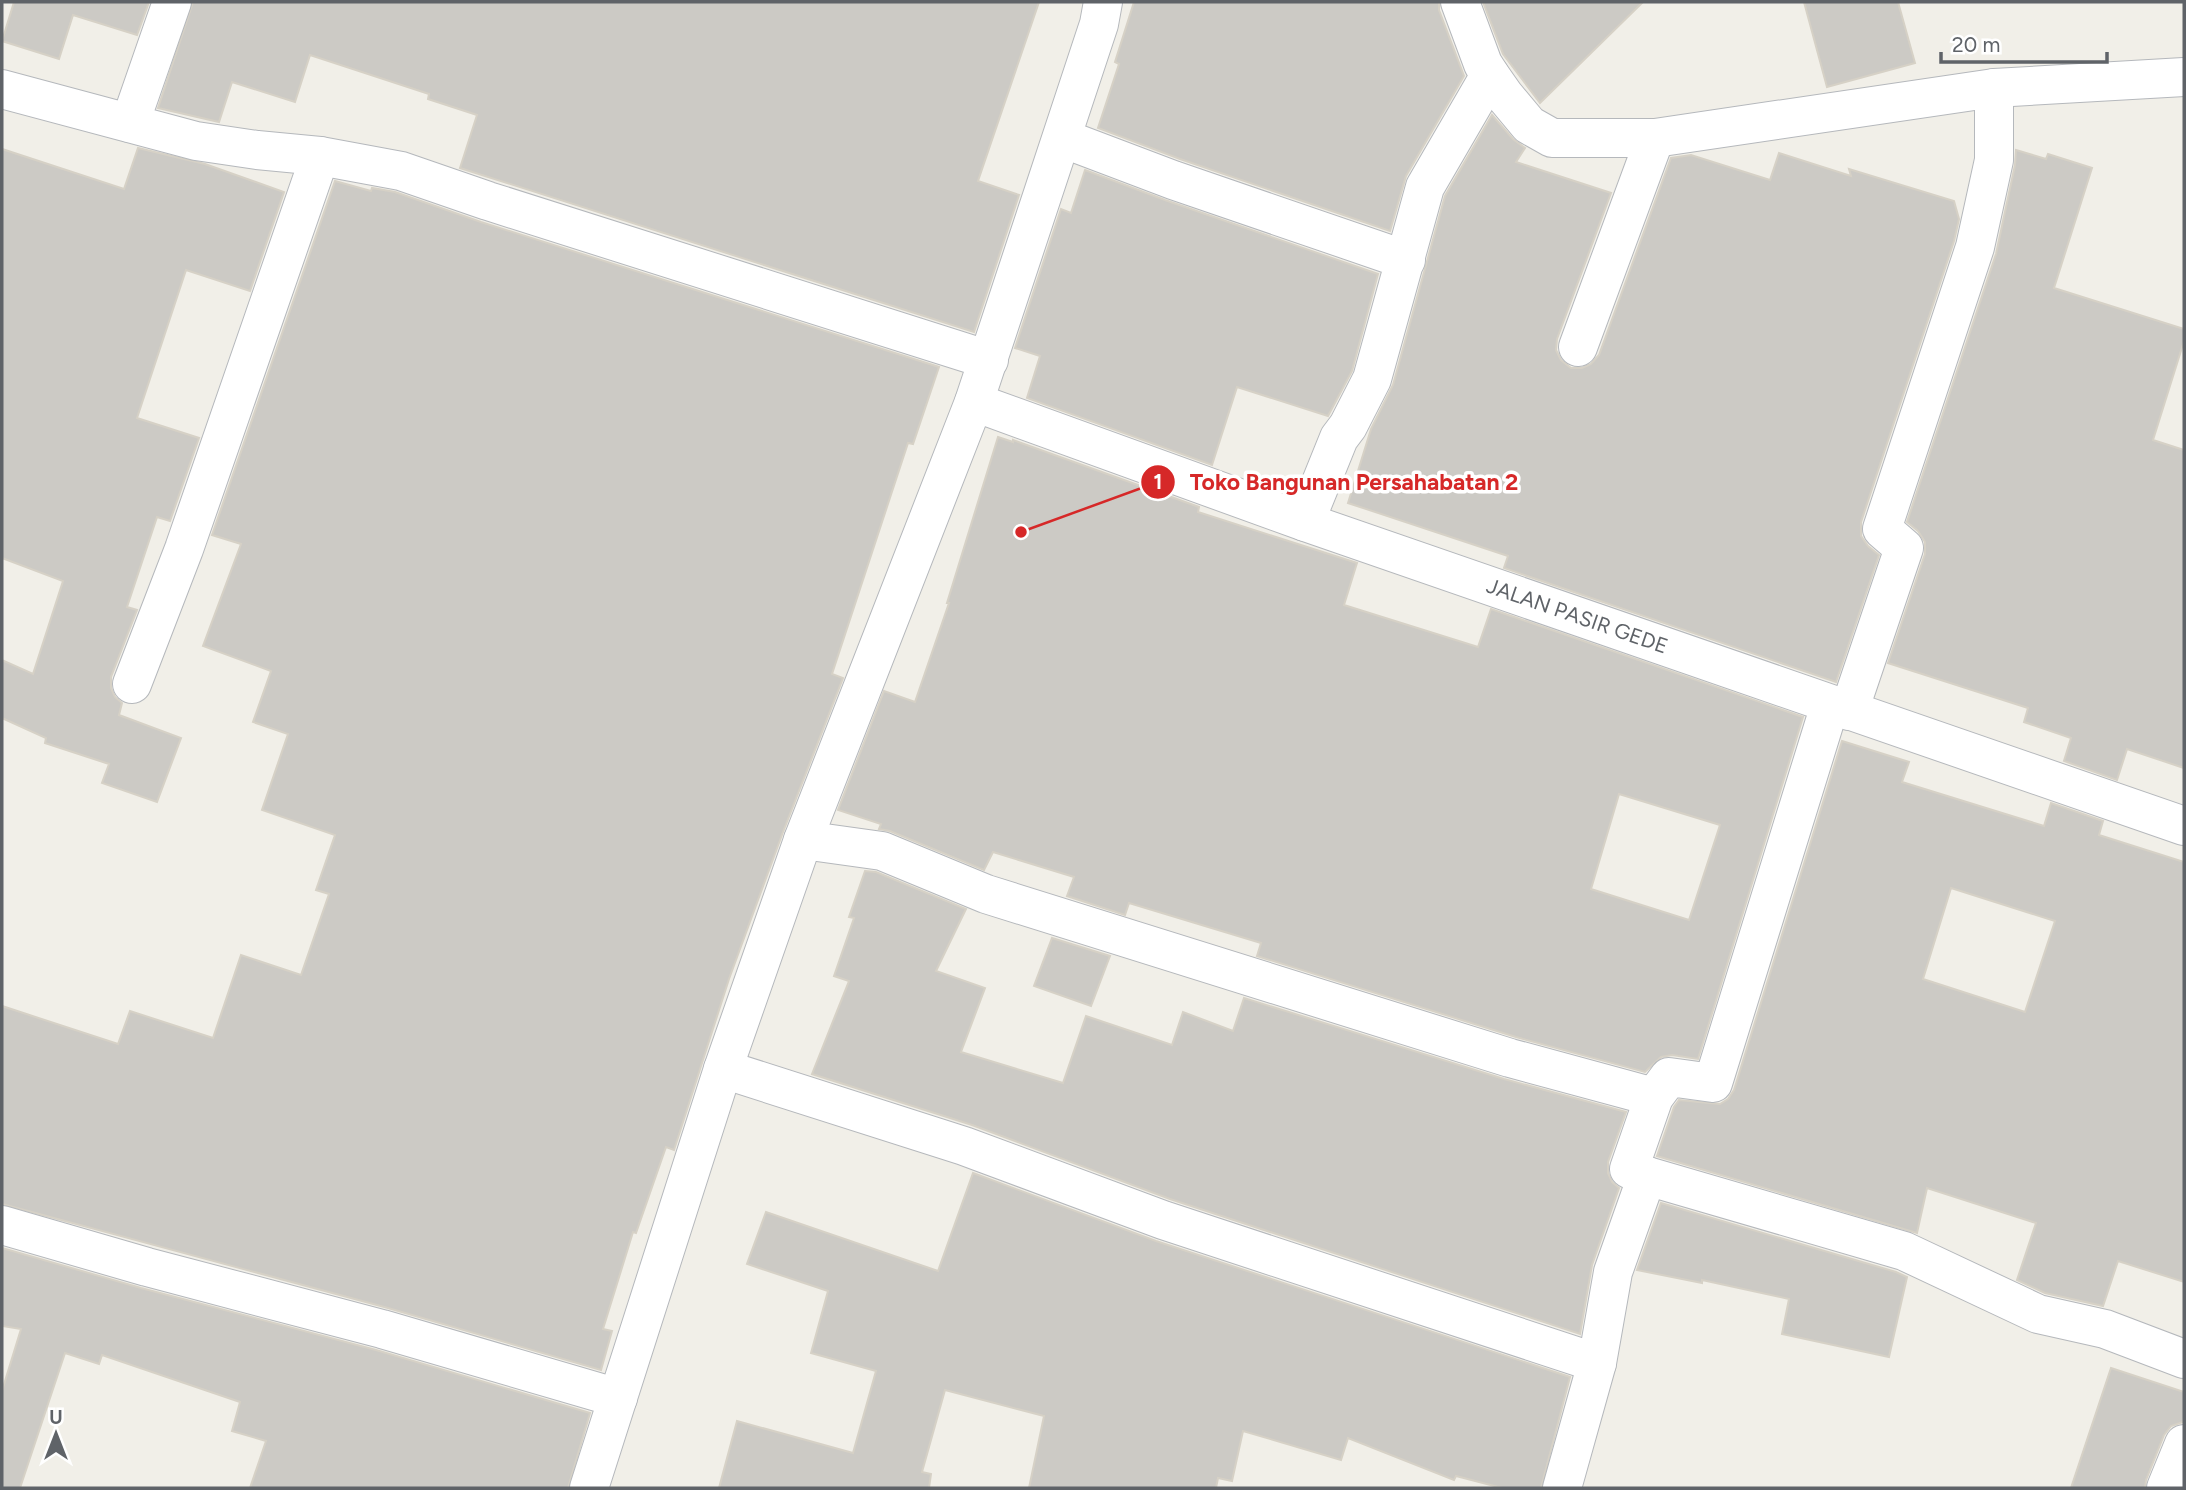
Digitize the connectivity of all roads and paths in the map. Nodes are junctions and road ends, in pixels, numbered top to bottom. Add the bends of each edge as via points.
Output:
1 (172, 2) edge
2 (1103, 2) edge
3 (1460, 2) edge
4 (1490, 75) junction
5 (2184, 77) edge
6 (1994, 88) junction
7 (2, 89) edge
8 (130, 123) junction
9 (1062, 138) junction
10 (1655, 138) junction
11 (320, 156) junction
12 (1406, 260) junction
13 (1578, 347) dead end
14 (989, 359) junction
15 (975, 402) junction
16 (1305, 522) junction
17 (132, 684) dead end
18 (1840, 708) junction
19 (2184, 826) edge
20 (803, 840) junction
21 (723, 1069) junction
22 (1654, 1097) junction
23 (1647, 1176) junction
24 (2, 1225) edge
25 (2184, 1359) edge
26 (1597, 1363) junction
27 (618, 1398) junction
28 (2184, 1444) edge
29 (589, 1488) edge
30 (1562, 1488) edge
31 (2166, 1488) edge

1 - 8 street
2 - 9 street
3 - 4 street
4 - 10 street via 1530,125 1552,138
4 - 12 street via 1424,187
5 - 6 street
6 - 10 street
6 - 18 street via 1994,160 1975,247 1882,529 1904,548
7 - 8 street
8 - 11 street via 196,141
9 - 12 street
9 - 14 street
10 - 13 street
11 - 14 street via 401,171
11 - 17 street via 184,549
12 - 16 street via 1372,379 1339,438
14 - 15 street
15 - 16 street, JALAN PASIR GEDE
15 - 20 street
16 - 18 street, JALAN PASIR GEDE
18 - 19 street, JALAN PASIR GEDE
18 - 22 street via 1713,1083 1669,1077
20 - 21 street
20 - 22 street via 881,851 1000,898 1510,1058
21 - 26 street via 964,1146 1163,1220
21 - 27 street
22 - 23 street via 1629,1169
23 - 25 street via 1904,1251 2038,1314 2105,1329
23 - 26 street via 1613,1272
24 - 27 street
26 - 30 street
27 - 29 street
28 - 31 street

